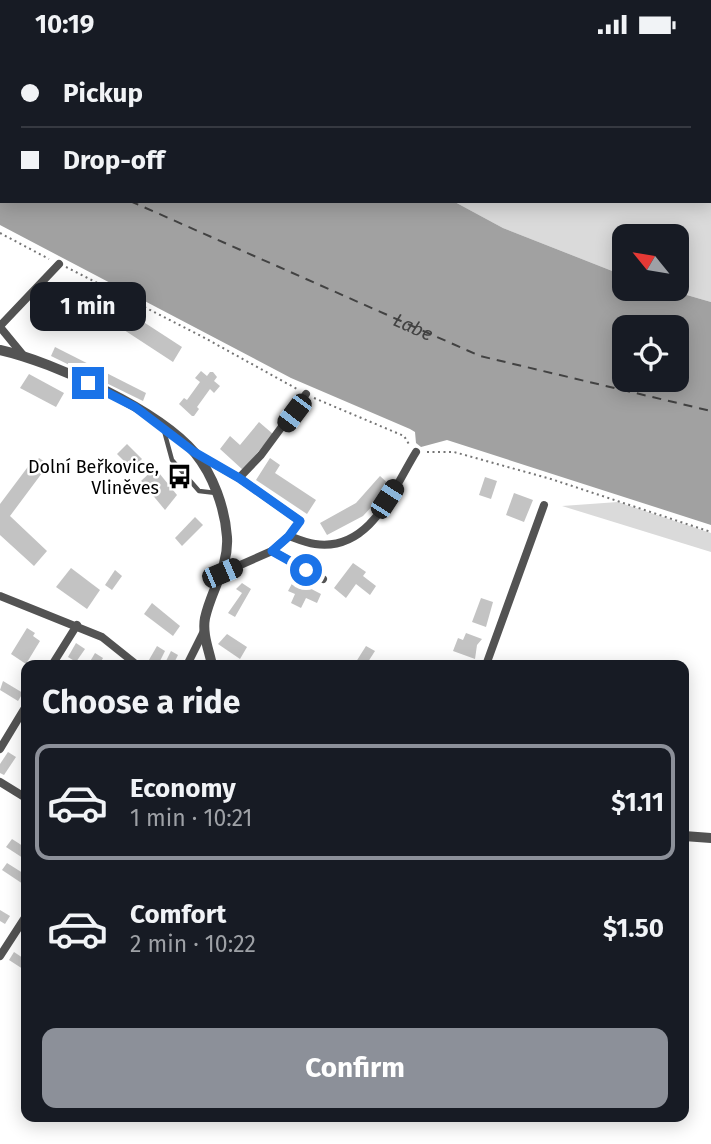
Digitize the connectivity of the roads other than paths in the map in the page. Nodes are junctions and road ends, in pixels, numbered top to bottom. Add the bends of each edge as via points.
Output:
1 (60, 264) road end
2 (0, 326) edge
3 (0, 350) edge
4 (23, 355) junction
5 (306, 394) road end
6 (163, 426) junction
7 (194, 452) junction
8 (416, 453) road end
9 (239, 478) junction
10 (217, 493) junction
11 (544, 505) dead end
12 (289, 536) junction
13 (272, 551) junction
14 (222, 573) junction
15 (323, 579) dead end
16 (0, 596) edge
17 (76, 625) junction
18 (204, 631) junction
19 (55, 660) edge
20 (131, 660) edge
21 (190, 660) edge
22 (211, 660) edge
23 (488, 660) edge
24 (21, 714) edge
25 (0, 749) edge
26 (0, 782) edge
27 (21, 796) edge
28 (689, 836) edge
29 (711, 838) edge
30 (21, 924) edge
31 (0, 956) edge

1 - 2 street
2 - 4 street
3 - 4 street
4 - 6 street via 111,394
5 - 9 street
6 - 7 street
6 - 10 lane via 172,460 199,491
7 - 9 street
7 - 10 street
8 - 12 street via 360,535 331,545
9 - 12 street via 300,521
10 - 14 street via 227,537
11 - 23 street
12 - 13 street
13 - 14 street
13 - 15 street
14 - 18 street
16 - 17 street
17 - 19 street
17 - 20 street via 102,637
18 - 21 street
18 - 22 street
24 - 25 street
26 - 27 street
28 - 29 street
30 - 31 street

